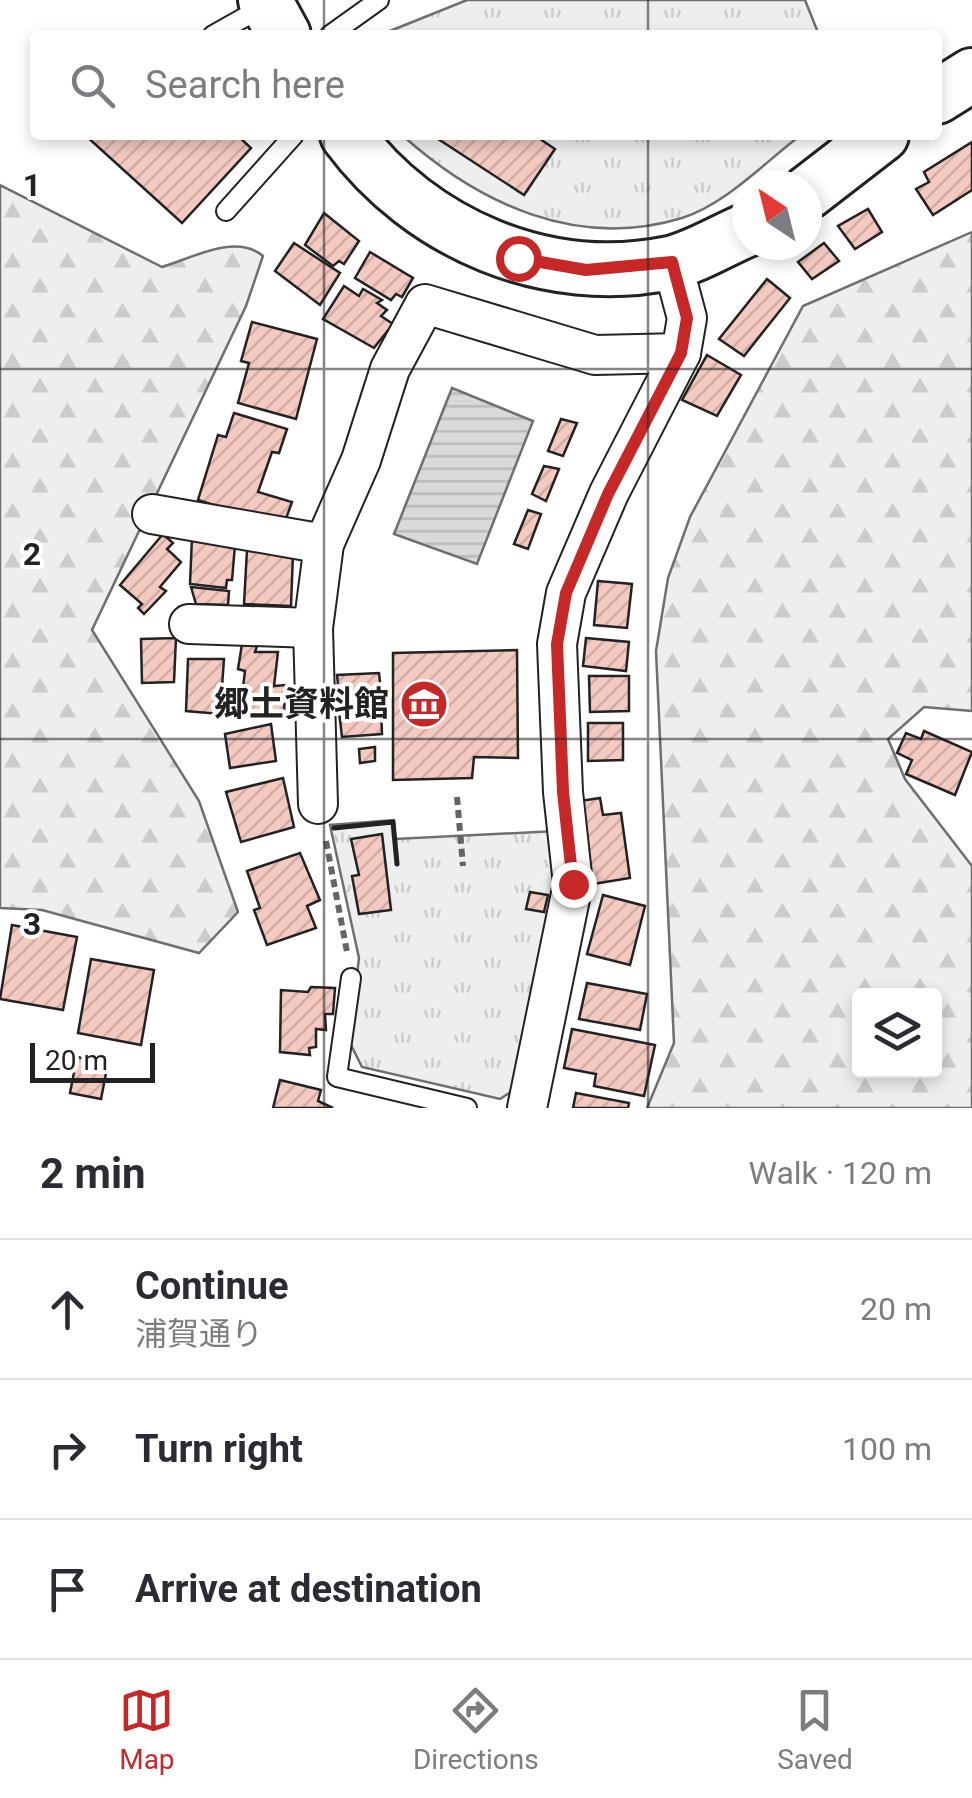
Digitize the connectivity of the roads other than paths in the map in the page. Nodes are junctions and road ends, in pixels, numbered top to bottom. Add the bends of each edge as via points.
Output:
1 (379, 0) edge
2 (272, 13) edge
3 (226, 30) edge
4 (337, 30) edge
5 (972, 76) edge
6 (942, 95) edge
7 (289, 140) edge
8 (352, 140) edge
9 (876, 140) edge
10 (822, 181) edge
11 (226, 210) dead end
12 (732, 236) edge
13 (672, 262) junction
14 (681, 353) junction
15 (152, 514) dead end
16 (324, 544) junction
17 (189, 624) dead end
18 (313, 628) junction
19 (318, 804) road end
20 (351, 978) road end
21 (466, 1108) edge
22 (528, 1108) edge

1 - 4 lane
2 - 3 lane
5 - 6 main road
7 - 11 lane
8 - 13 main road via 409,199 454,230 518,258 586,270
9 - 10 main road
12 - 13 main road
13 - 14 street via 687,318
14 - 16 street via 594,355 425,304 390,370
14 - 22 street via 566,593 557,644 573,884
15 - 16 street
16 - 18 street
17 - 18 street
18 - 19 street
20 - 21 lane via 336,1077

